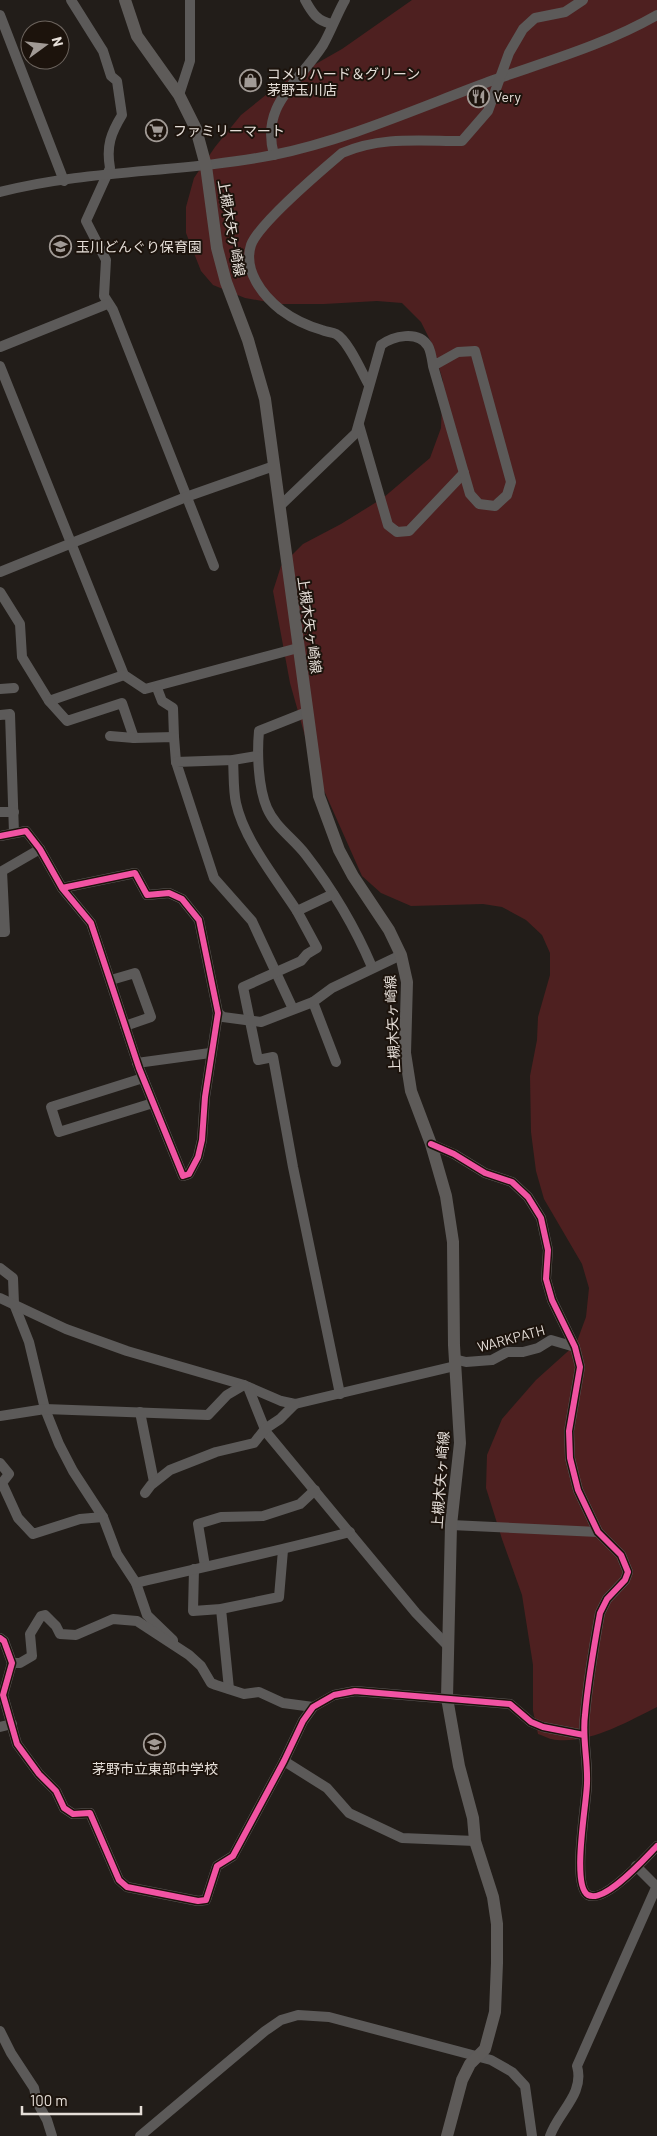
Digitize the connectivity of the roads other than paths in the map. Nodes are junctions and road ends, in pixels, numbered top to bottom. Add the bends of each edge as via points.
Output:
1 (71, 0) edge
2 (125, 0) edge
3 (190, 0) edge
4 (305, 0) edge
5 (345, 0) edge
6 (583, 0) edge
7 (0, 15) edge
8 (657, 15) edge
9 (332, 24) junction
10 (502, 77) junction
11 (179, 95) junction
12 (274, 155) junction
13 (206, 166) junction
14 (108, 175) junction
15 (64, 181) junction
16 (0, 192) edge
17 (107, 304) junction
18 (0, 347) edge
19 (0, 366) edge
20 (433, 366) junction
21 (369, 385) junction
22 (358, 424) junction
23 (274, 466) junction
24 (464, 473) junction
25 (186, 497) junction
26 (280, 506) junction
27 (73, 543) junction
28 (214, 566) dead end
29 (0, 572) edge
30 (0, 592) edge
31 (298, 648) junction
32 (124, 675) junction
33 (14, 688) dead end
34 (157, 688) junction
35 (0, 689) edge
36 (49, 701) junction
37 (307, 712) junction
38 (0, 715) edge
39 (110, 736) dead end
40 (174, 737) junction
41 (134, 738) junction
42 (257, 756) junction
43 (233, 760) junction
44 (176, 762) junction
45 (0, 812) edge
46 (14, 812) junction
47 (14, 833) junction
48 (0, 836) edge
49 (40, 849) junction
50 (62, 888) junction
51 (2, 891) edge
52 (333, 894) junction
53 (297, 911) junction
54 (0, 932) edge
55 (401, 955) junction
56 (372, 968) junction
57 (276, 973) junction
58 (111, 980) junction
59 (313, 1002) junction
60 (293, 1009) junction
61 (218, 1013) junction
62 (249, 1021) junction
63 (126, 1026) junction
64 (210, 1053) junction
65 (336, 1062) dead end
66 (137, 1063) junction
67 (143, 1078) junction
68 (153, 1103) junction
69 (431, 1144) junction
70 (0, 1268) edge
71 (0, 1298) edge
72 (14, 1304) junction
73 (575, 1347) junction
74 (454, 1362) junction
75 (246, 1386) junction
76 (340, 1394) junction
77 (295, 1404) junction
78 (45, 1409) junction
79 (140, 1412) junction
80 (0, 1416) edge
81 (265, 1429) junction
82 (0, 1463) edge
83 (154, 1482) junction
84 (315, 1490) junction
85 (145, 1494) dead end
86 (103, 1517) junction
87 (451, 1525) junction
88 (350, 1532) junction
89 (598, 1532) junction
90 (283, 1550) junction
91 (205, 1566) junction
92 (194, 1569) junction
93 (136, 1583) junction
94 (221, 1609) junction
95 (0, 1638) edge
96 (173, 1644) junction
97 (447, 1645) junction
98 (12, 1663) junction
99 (229, 1689) junction
100 (447, 1698) junction
101 (313, 1707) junction
102 (12, 1724) junction
103 (0, 1727) edge
104 (584, 1735) junction
105 (284, 1761) junction
106 (475, 1841) junction
107 (657, 1846) edge
108 (636, 1866) junction
109 (0, 2032) edge
110 (479, 2056) junction
111 (52, 2136) edge
112 (140, 2136) edge
113 (447, 2136) edge
114 (532, 2136) edge
115 (550, 2136) edge

1 - 14 street via 103,51 111,76 117,81 122,115 110,134
2 - 11 main road, 上槻木矢ヶ崎線 via 137,36
3 - 11 street via 190,61
4 - 9 street via 311,13 321,22
5 - 9 street
6 - 10 street via 565,12 535,18 523,29 509,53
7 - 15 street
8 - 10 street via 591,45
9 - 12 street via 324,43 272,114
10 - 12 street via 331,140
10 - 21 street via 488,111 462,141 410,139 342,153 274,216 252,243 249,257 251,273 269,299 282,311 309,326 337,334
11 - 13 main road, 上槻木矢ヶ崎線 via 196,129
12 - 13 street
13 - 14 street
13 - 23 main road, 上槻木矢ヶ崎線 via 217,248 265,399
14 - 15 street
14 - 17 street via 86,222 106,260 104,296
15 - 16 street
17 - 18 street
17 - 25 street via 113,310
19 - 27 street
20 - 21 street via 429,346 420,338 402,336 388,340 381,345
20 - 24 street
20 - 24 street via 458,352 475,351 511,482 507,495 495,506 479,504 470,494
21 - 22 street
22 - 24 street via 388,525 397,532 409,531
22 - 26 street via 356,433
23 - 25 street
23 - 26 main road, 上槻木矢ヶ崎線
25 - 27 street
25 - 28 street
26 - 31 main road, 上槻木矢ヶ崎線
27 - 29 street
27 - 32 street
30 - 36 street via 20,624 22,657
31 - 34 street
31 - 37 main road, 上槻木矢ヶ崎線
32 - 34 street via 145,689
32 - 36 street
33 - 35 street
34 - 40 street via 162,701 173,708
36 - 41 street via 67,721 122,703
37 - 42 street via 259,731
37 - 55 main road, 上槻木矢ヶ崎線 via 319,796 330,830 353,876 389,930
38 - 46 street via 10,714
39 - 41 street
40 - 41 street
40 - 44 street
42 - 43 street
42 - 52 street via 267,808
43 - 44 street
43 - 53 street via 236,802 244,828
44 - 57 street via 214,878 252,921
45 - 46 street
46 - 47 street
47 - 48 street
47 - 49 street via 26,831
49 - 50 street
49 - 51 street via 2,871
50 - 58 street via 91,923
50 - 61 street via 135,873 147,895 168,893 182,899 198,920
51 - 54 street via 5,932
52 - 53 street
52 - 56 street
53 - 57 street via 317,948 301,962
55 - 56 street
55 - 69 main road, 上槻木矢ヶ崎線 via 408,982 405,1052 411,1091
56 - 59 street via 332,988
57 - 60 street
57 - 62 street via 243,987
58 - 63 street
58 - 63 street via 136,973 151,1017
59 - 60 street
59 - 65 street
60 - 62 street via 261,1022
61 - 62 street via 223,1017
61 - 64 street
62 - 76 street via 258,1060 273,1057
63 - 66 street
64 - 66 street
64 - 68 street via 202,1140 190,1174 183,1176
66 - 67 street
67 - 68 street
67 - 68 street via 51,1107 59,1132
69 - 73 street via 485,1173 512,1182 528,1197 546,1237 546,1279 552,1300
69 - 74 main road, 上槻木矢ヶ崎線 via 446,1196 454,1242
70 - 72 street via 13,1278
71 - 72 street
72 - 75 street via 48,1322 110,1344
72 - 78 street via 29,1342
73 - 74 street, WARKPATH via 551,1340 538,1348 507,1352 492,1360
73 - 89 street via 580,1368 569,1431 570,1458 578,1490
74 - 76 street, WARKPATH
74 - 87 main road, 上槻木矢ヶ崎線 via 460,1442
75 - 77 street
75 - 79 street via 227,1395 208,1415
75 - 81 street
76 - 77 street, WARKPATH
77 - 81 street via 280,1420
78 - 79 street
78 - 80 street
78 - 86 street via 73,1471
79 - 83 street
81 - 83 street via 254,1443 195,1459 170,1470
81 - 84 street
82 - 86 street via 9,1474 2,1483 18,1518 33,1534 80,1519
83 - 85 street
84 - 88 street
84 - 91 street via 300,1504 263,1516 221,1517 198,1524
86 - 93 street via 116,1554
87 - 89 street
87 - 97 main road, 上槻木矢ヶ崎線
88 - 90 street
88 - 97 street via 416,1613
89 - 104 street via 621,1555 628,1572 625,1580 607,1598 600,1613 584,1715
90 - 91 street
90 - 94 street via 279,1597
91 - 92 street
92 - 93 street
92 - 94 street via 193,1611
93 - 96 street via 148,1615 173,1640
94 - 99 street
95 - 98 street
96 - 98 street via 137,1621 113,1619 70,1636 60,1634 45,1615 41,1616 30,1634 32,1656 20,1663
96 - 99 street via 200,1666 211,1683
97 - 100 main road, 上槻木矢ヶ崎線
98 - 102 street via 3,1695
99 - 101 street via 244,1694 259,1692 283,1703
100 - 101 street via 355,1691 334,1695
100 - 104 street via 510,1704 531,1722
100 - 106 main road, 上槻木矢ヶ崎線
101 - 105 street
102 - 103 street
102 - 105 street via 17,1744 56,1791 64,1808 73,1814 90,1813 119,1880 127,1888 198,1901 206,1900 217,1866 233,1856
104 - 108 street via 587,1784 580,1854 584,1890 588,1895 604,1894
105 - 106 street via 327,1788 349,1813 402,1838
106 - 110 main road, 上槻木矢ヶ崎線 via 493,1897 497,1924 495,2012 485,2049
107 - 108 street
108 - 115 street via 656,1886 655,1890 577,2066 580,2077 568,2108 554,2124
109 - 111 street via 34,2088
110 - 112 street via 329,2017 309,2015 281,2020
110 - 113 main road, 上槻木矢ヶ崎線 via 470,2064 462,2080
110 - 114 street via 512,2072 525,2086

